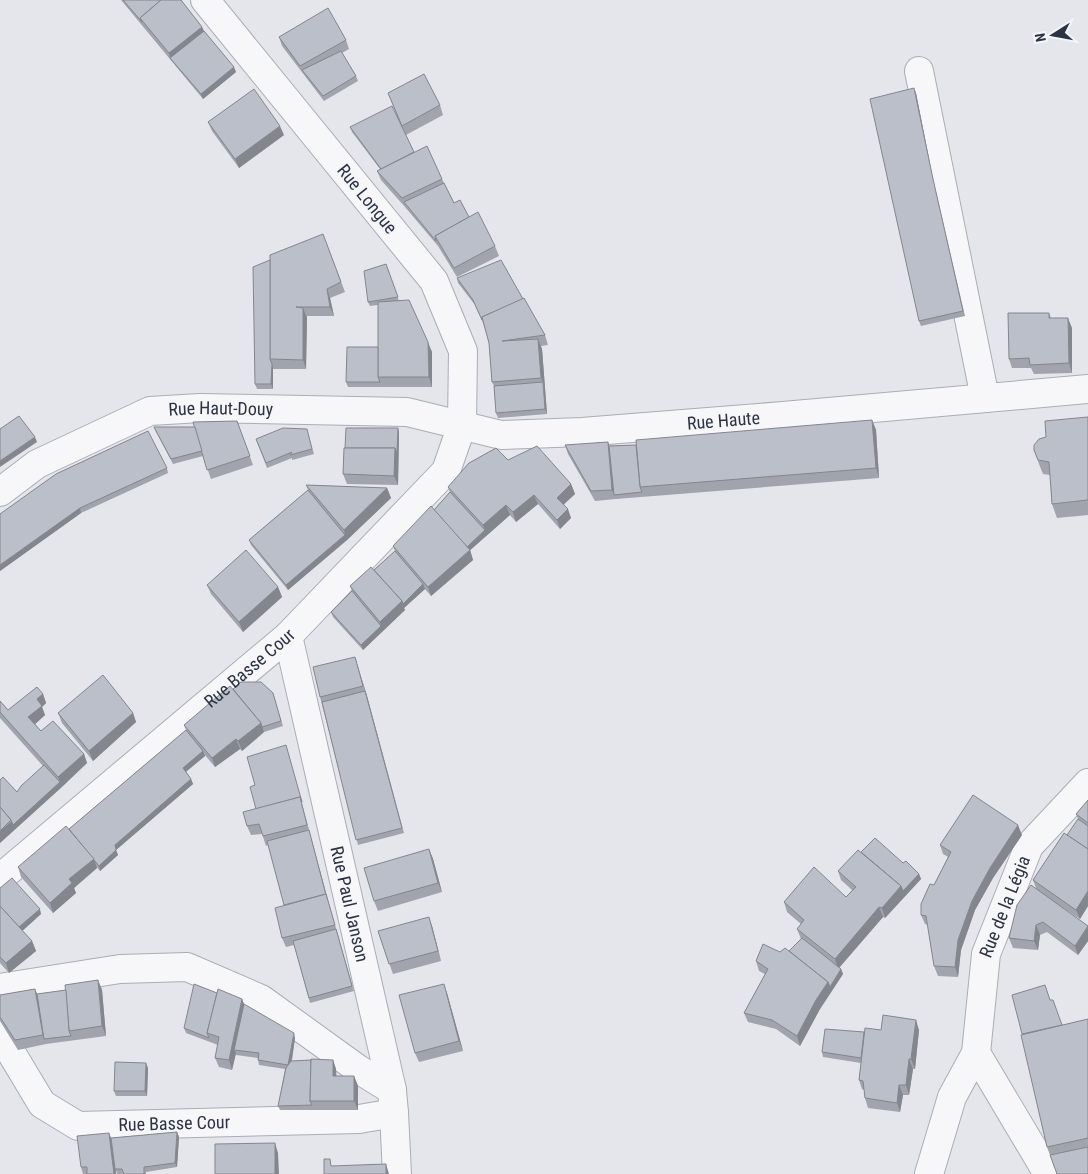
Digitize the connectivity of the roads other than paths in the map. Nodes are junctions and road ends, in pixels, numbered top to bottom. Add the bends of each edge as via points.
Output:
1 (205, 0) edge
2 (920, 72) dead end
3 (1088, 389) edge
4 (985, 398) junction
5 (462, 425) junction
6 (0, 492) edge
7 (288, 636) junction
8 (1088, 783) edge
9 (0, 878) edge
10 (0, 988) edge
11 (0, 1034) edge
12 (976, 1052) junction
13 (393, 1101) junction
14 (397, 1174) edge
15 (929, 1174) edge
16 (1048, 1174) edge

1 - 5 street, Rue Longue via 434,281 463,351
2 - 4 street
3 - 4 street, Rue Haute
4 - 5 street, Rue Haute via 582,432 501,435
5 - 6 street, Rue Haut-Douy via 407,412 200,408 150,411 37,464
5 - 7 street, Rue Basse Cour via 446,471
7 - 9 street, Rue Basse Cour
7 - 13 street, Rue Paul Janson
8 - 12 street, Rue de la Légia via 1029,846 986,954
10 - 13 street via 120,969 187,967 261,999 358,1069
11 - 13 street, Rue Basse Cour via 42,1104 78,1126 359,1119
12 - 15 street via 952,1097
12 - 16 street
13 - 14 street, Rue Paul Janson

